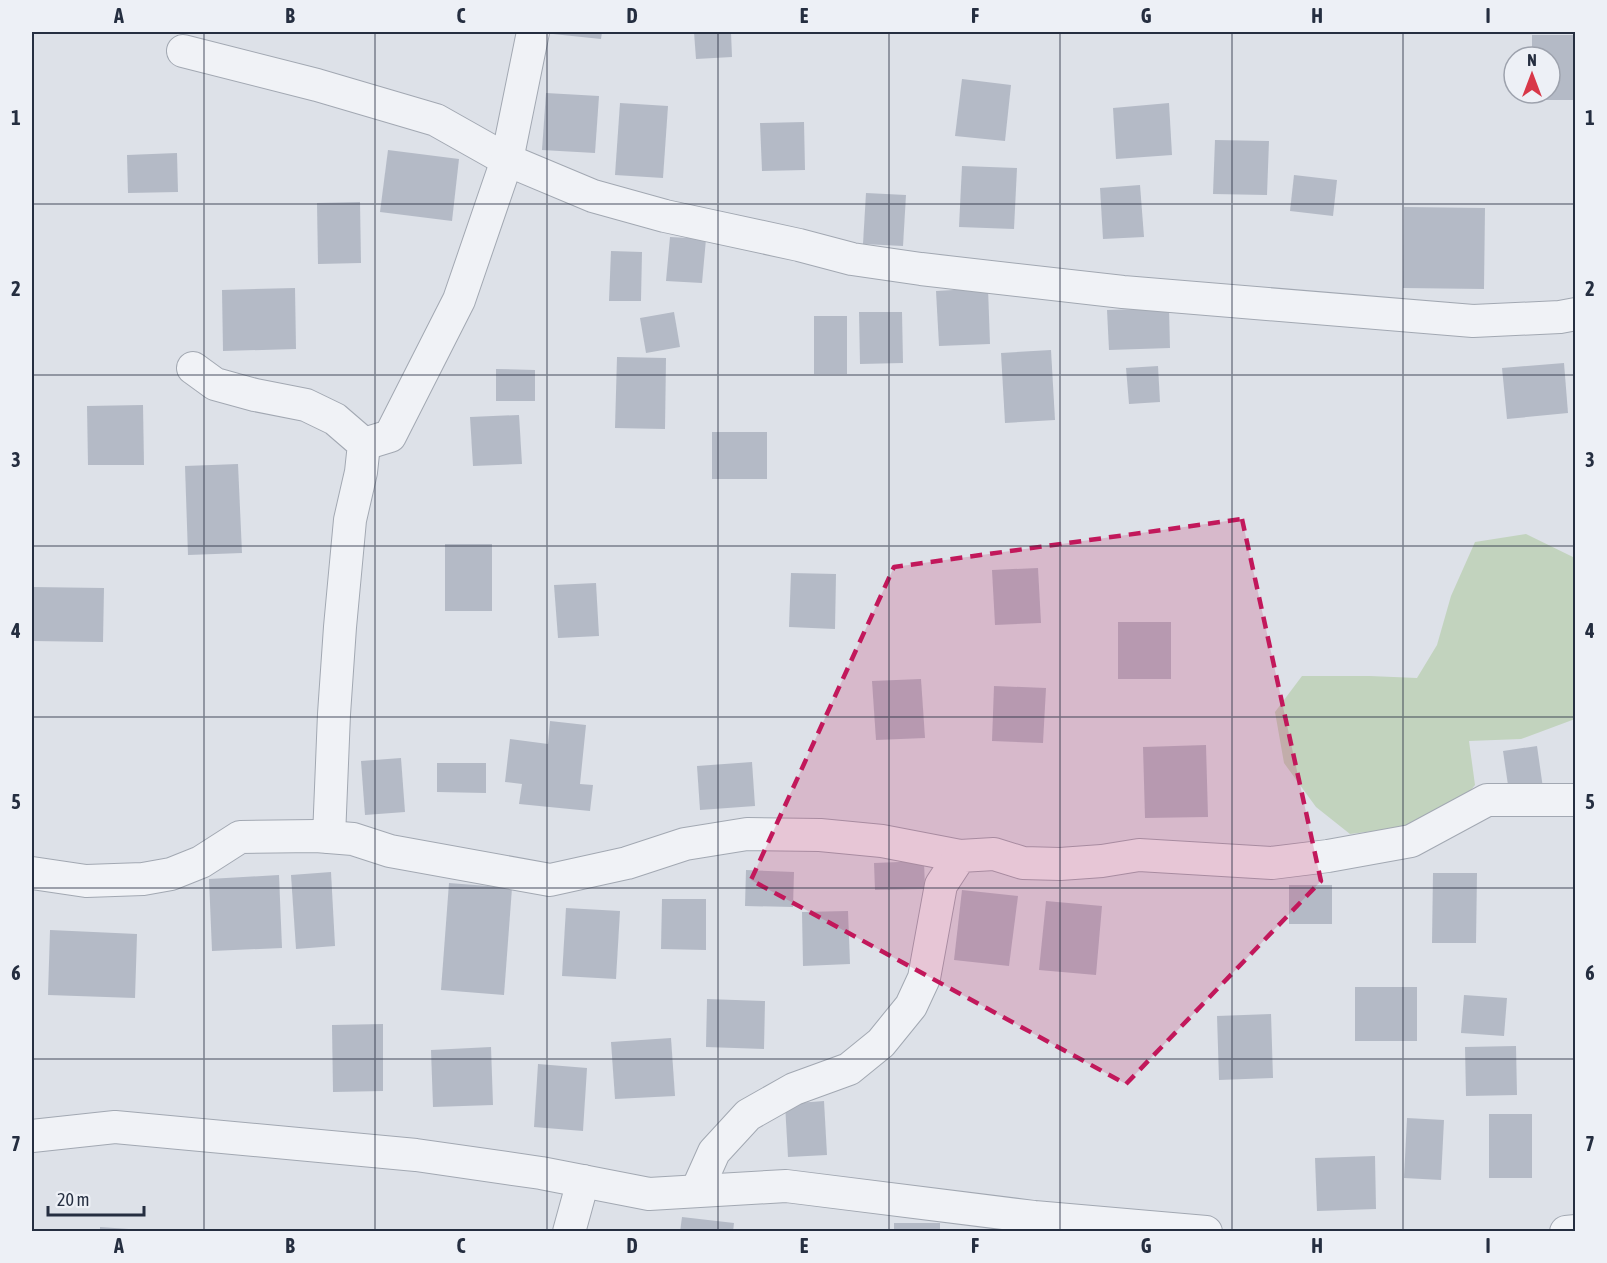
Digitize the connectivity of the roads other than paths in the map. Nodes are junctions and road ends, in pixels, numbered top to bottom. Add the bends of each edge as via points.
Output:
1 (533, 32) edge
2 (183, 51) dead end
3 (507, 160) junction
4 (1575, 314) edge
5 (193, 368) dead end
6 (363, 444) junction
7 (1575, 800) edge
8 (329, 837) junction
9 (960, 856) junction
10 (32, 873) edge
11 (32, 1136) edge
12 (583, 1181) junction
13 (697, 1190) junction
14 (984, 1221) edge
15 (1575, 1231) edge
16 (569, 1232) edge
17 (1206, 1232) edge
18 (1566, 1232) edge

1 - 3 street
2 - 3 street via 436,120
3 - 4 street via 593,196 852,260 1123,292 1473,321
3 - 6 street via 459,300 390,436
5 - 6 street via 215,384 306,405 335,419
6 - 8 street via 340,627
7 - 9 street via 1487,800 1411,840 1272,863 1139,855 1060,864 1023,863 994,854
8 - 9 street via 550,880 627,863 685,844 747,834 882,841
8 - 10 street via 240,837 201,862 171,874 143,879 86,881
9 - 13 street via 941,885 924,978 910,1006 881,1043 849,1069 794,1089 748,1115 714,1152
11 - 12 street via 115,1127 416,1155
12 - 13 street via 649,1194
12 - 16 street
13 - 14 street via 786,1186
14 - 17 street via 1034,1217
15 - 18 street

